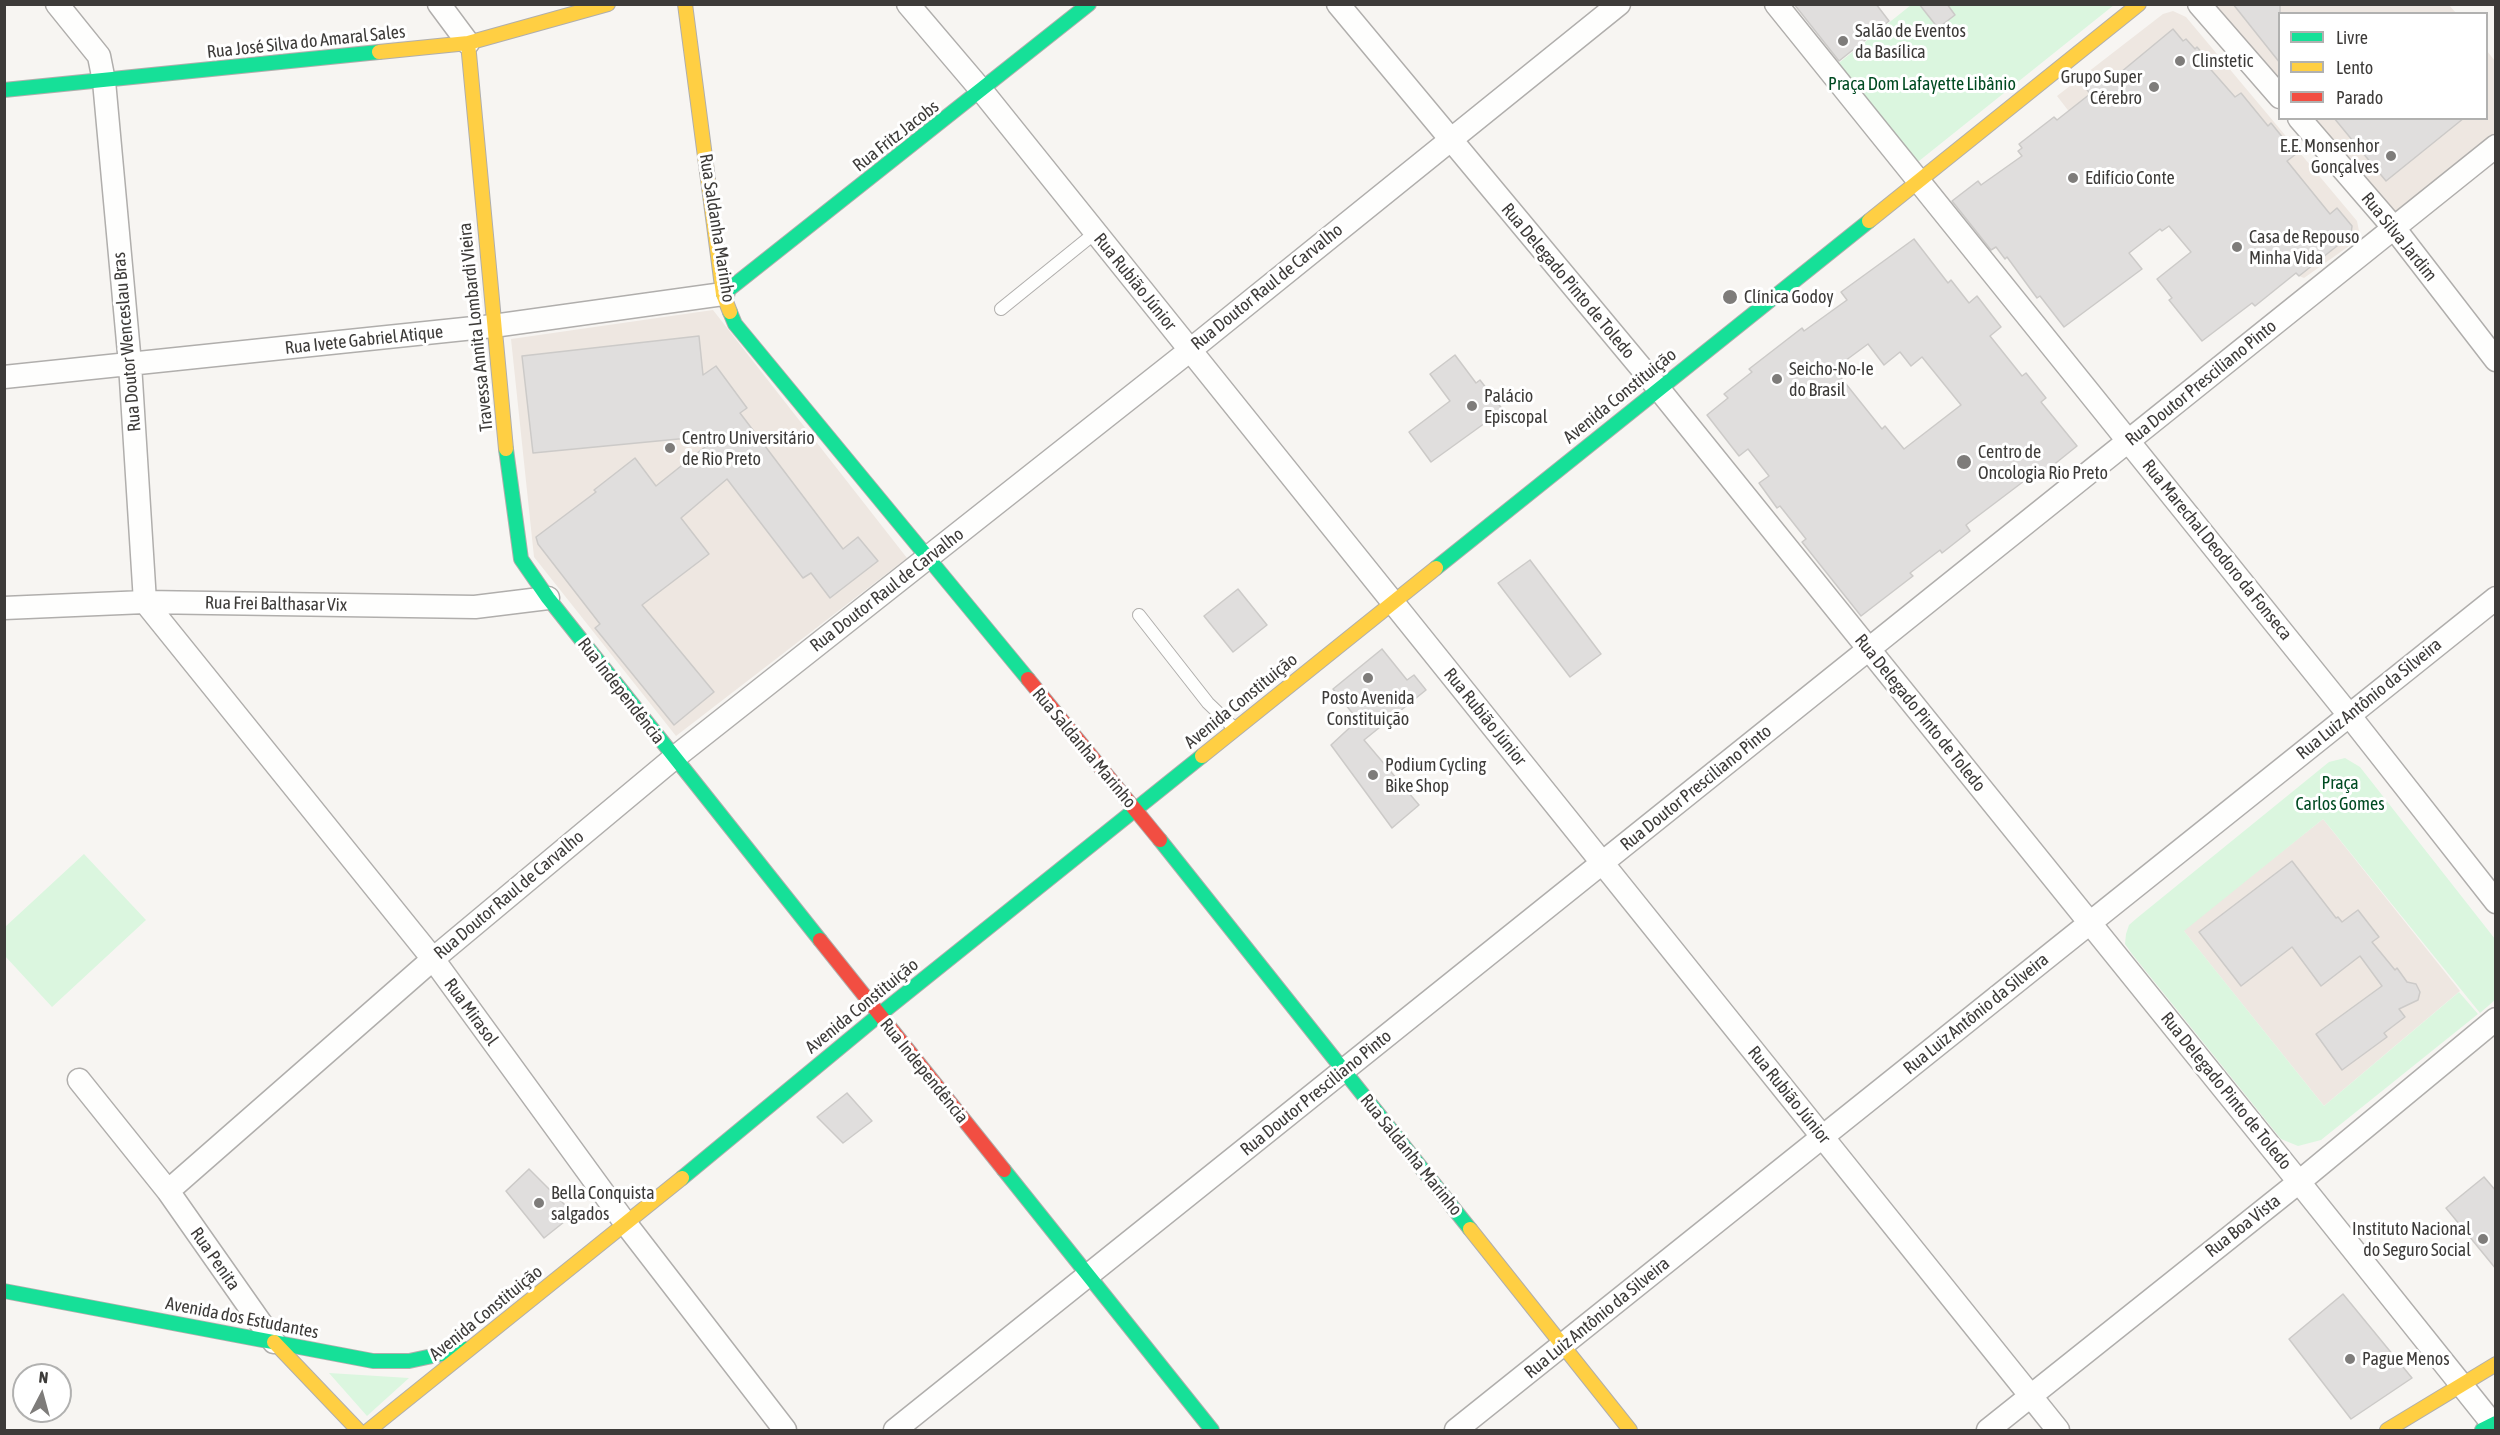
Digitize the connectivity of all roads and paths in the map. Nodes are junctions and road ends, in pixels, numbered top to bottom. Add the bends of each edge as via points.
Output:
1 (57, 4) edge
2 (439, 4) edge
3 (685, 4) edge
4 (909, 4) edge
5 (1089, 4) edge
6 (1338, 4) edge
7 (1619, 4) edge
8 (1776, 4) edge
9 (2139, 4) edge
10 (2199, 4) edge
11 (597, 6) edge
12 (468, 43) junction
13 (104, 81) junction
14 (4, 90) edge
15 (982, 92) junction
16 (2278, 95) edge
17 (2301, 120) edge
18 (1449, 140) junction
19 (2496, 146) edge
20 (1917, 182) junction
21 (2394, 228) junction
22 (1095, 233) junction
23 (723, 294) junction
24 (1001, 309) dead end
25 (493, 326) junction
26 (1190, 350) junction
27 (2496, 360) edge
28 (130, 364) junction
29 (4, 377) edge
30 (1658, 388) junction
31 (2129, 440) junction
32 (927, 559) junction
33 (548, 598) junction
34 (2496, 598) edge
35 (145, 602) junction
36 (1392, 602) junction
37 (4, 609) edge
38 (1139, 615) dead end
39 (1869, 649) junction
40 (2349, 715) junction
41 (1235, 729) junction
42 (674, 758) junction
43 (1135, 809) junction
44 (1602, 863) junction
45 (2496, 902) edge
46 (2089, 923) junction
47 (433, 959) junction
48 (879, 1015) junction
49 (2496, 1020) edge
50 (1344, 1071) junction
51 (79, 1080) dead end
52 (1822, 1137) junction
53 (2299, 1182) junction
54 (168, 1191) junction
55 (626, 1224) junction
56 (1088, 1276) junction
57 (13, 1293) edge
58 (4, 1309) edge
59 (274, 1342) junction
60 (1562, 1346) junction
61 (473, 1347) junction
62 (2496, 1364) edge
63 (2461, 1385) junction
64 (2030, 1395) junction
65 (2492, 1426) edge
66 (358, 1431) edge
67 (369, 1431) edge
68 (786, 1431) edge
69 (896, 1431) edge
70 (1212, 1431) edge
71 (1456, 1431) edge
72 (1630, 1431) edge
73 (1988, 1431) edge
74 (2058, 1431) edge
75 (2387, 1431) edge

1 - 13 street via 99,56
2 - 12 street
3 - 23 street, Rua Saldanha Marinho
4 - 15 street, Rua Rubião Júnior
5 - 15 street, Rua Fritz Jacobs
6 - 18 street, Rua Delegado Pinto de Toledo
7 - 18 street, Rua Doutor Raul de Carvalho
8 - 20 street, Rua Marechal Deodoro da Fonseca
9 - 20 street, Avenida Constituição
10 - 16 street
11 - 12 street, Rua José Silva do Amaral Sales
12 - 13 street, Rua José Silva do Amaral Sales
12 - 25 street, Travessa Annita Lombardi Vieira
13 - 14 street, Rua José Silva do Amaral Sales
13 - 28 street, Rua Doutor Wenceslau Bras
15 - 22 street, Rua Rubião Júnior
15 - 23 street, Rua Fritz Jacobs
17 - 21 street, Rua Silva Jardim
18 - 26 street, Rua Doutor Raul de Carvalho
18 - 30 street, Rua Delegado Pinto de Toledo
19 - 21 street, Rua Doutor Presciliano Pinto
20 - 30 street, Avenida Constituição
20 - 31 street, Rua Marechal Deodoro da Fonseca
21 - 27 street, Rua Silva Jardim
21 - 31 street, Rua Doutor Presciliano Pinto
22 - 24 lane
22 - 26 street, Rua Rubião Júnior
23 - 25 street, Rua Ivete Gabriel Atique
23 - 32 street, Rua Saldanha Marinho via 735,324
25 - 28 street, Rua Ivete Gabriel Atique
25 - 33 street, Travessa Annita Lombardi Vieira via 521,559
26 - 32 street, Rua Doutor Raul de Carvalho
26 - 36 street, Rua Rubião Júnior
28 - 29 street, Rua Ivete Gabriel Atique
28 - 35 street, Rua Doutor Wenceslau Bras
30 - 36 street, Avenida Constituição
30 - 39 street, Rua Delegado Pinto de Toledo
31 - 39 street, Rua Doutor Presciliano Pinto
31 - 40 street, Rua Marechal Deodoro da Fonseca
32 - 42 street, Rua Doutor Raul de Carvalho
32 - 43 street, Rua Saldanha Marinho
33 - 35 street, Rua Frei Balthasar Vix via 475,607
33 - 42 street, Rua Independência
34 - 40 street, Rua Luiz Antônio da Silveira
35 - 37 street, Rua Frei Balthasar Vix
35 - 47 street, Rua Mirasol
36 - 41 street, Avenida Constituição
36 - 44 street, Rua Rubião Júnior
38 - 41 lane via 1208,703
39 - 44 street, Rua Doutor Presciliano Pinto
39 - 46 street, Rua Delegado Pinto de Toledo
40 - 45 street, Rua Marechal Deodoro da Fonseca
40 - 46 street, Rua Luiz Antônio da Silveira
41 - 43 street, Avenida Constituição
42 - 47 street, Rua Doutor Raul de Carvalho
42 - 48 street, Rua Independência
43 - 48 street, Avenida Constituição
43 - 50 street, Rua Saldanha Marinho
44 - 50 street, Rua Doutor Presciliano Pinto
44 - 52 street, Rua Rubião Júnior
46 - 52 street, Rua Luiz Antônio da Silveira
46 - 53 street, Rua Delegado Pinto de Toledo
47 - 54 street, Rua Doutor Raul de Carvalho
47 - 55 street, Rua Mirasol
48 - 55 street, Avenida Constituição
48 - 56 street, Rua Independência
49 - 53 street, Rua Boa Vista
50 - 56 street, Rua Doutor Presciliano Pinto
50 - 60 street, Rua Saldanha Marinho
51 - 54 street, Rua Penita
52 - 60 street, Rua Luiz Antônio da Silveira
52 - 64 street, Rua Rubião Júnior
53 - 63 street, Rua Delegado Pinto de Toledo
53 - 64 street, Rua Boa Vista
54 - 59 street, Rua Penita
55 - 61 street, Avenida Constituição
55 - 68 street, Rua Mirasol
56 - 69 street, Rua Doutor Presciliano Pinto
56 - 70 street, Rua Independência
57 - 58 street
57 - 59 street, Avenida dos Estudantes
59 - 61 street, Avenida dos Estudantes via 373,1360 409,1361
59 - 66 street, Rua Penita
60 - 71 street, Rua Luiz Antônio da Silveira
60 - 72 street, Rua Saldanha Marinho
61 - 67 street, Avenida Constituição
62 - 63 street
63 - 65 street, Rua Delegado Pinto de Toledo
63 - 75 street
64 - 73 street, Rua Boa Vista
64 - 74 street, Rua Rubião Júnior

